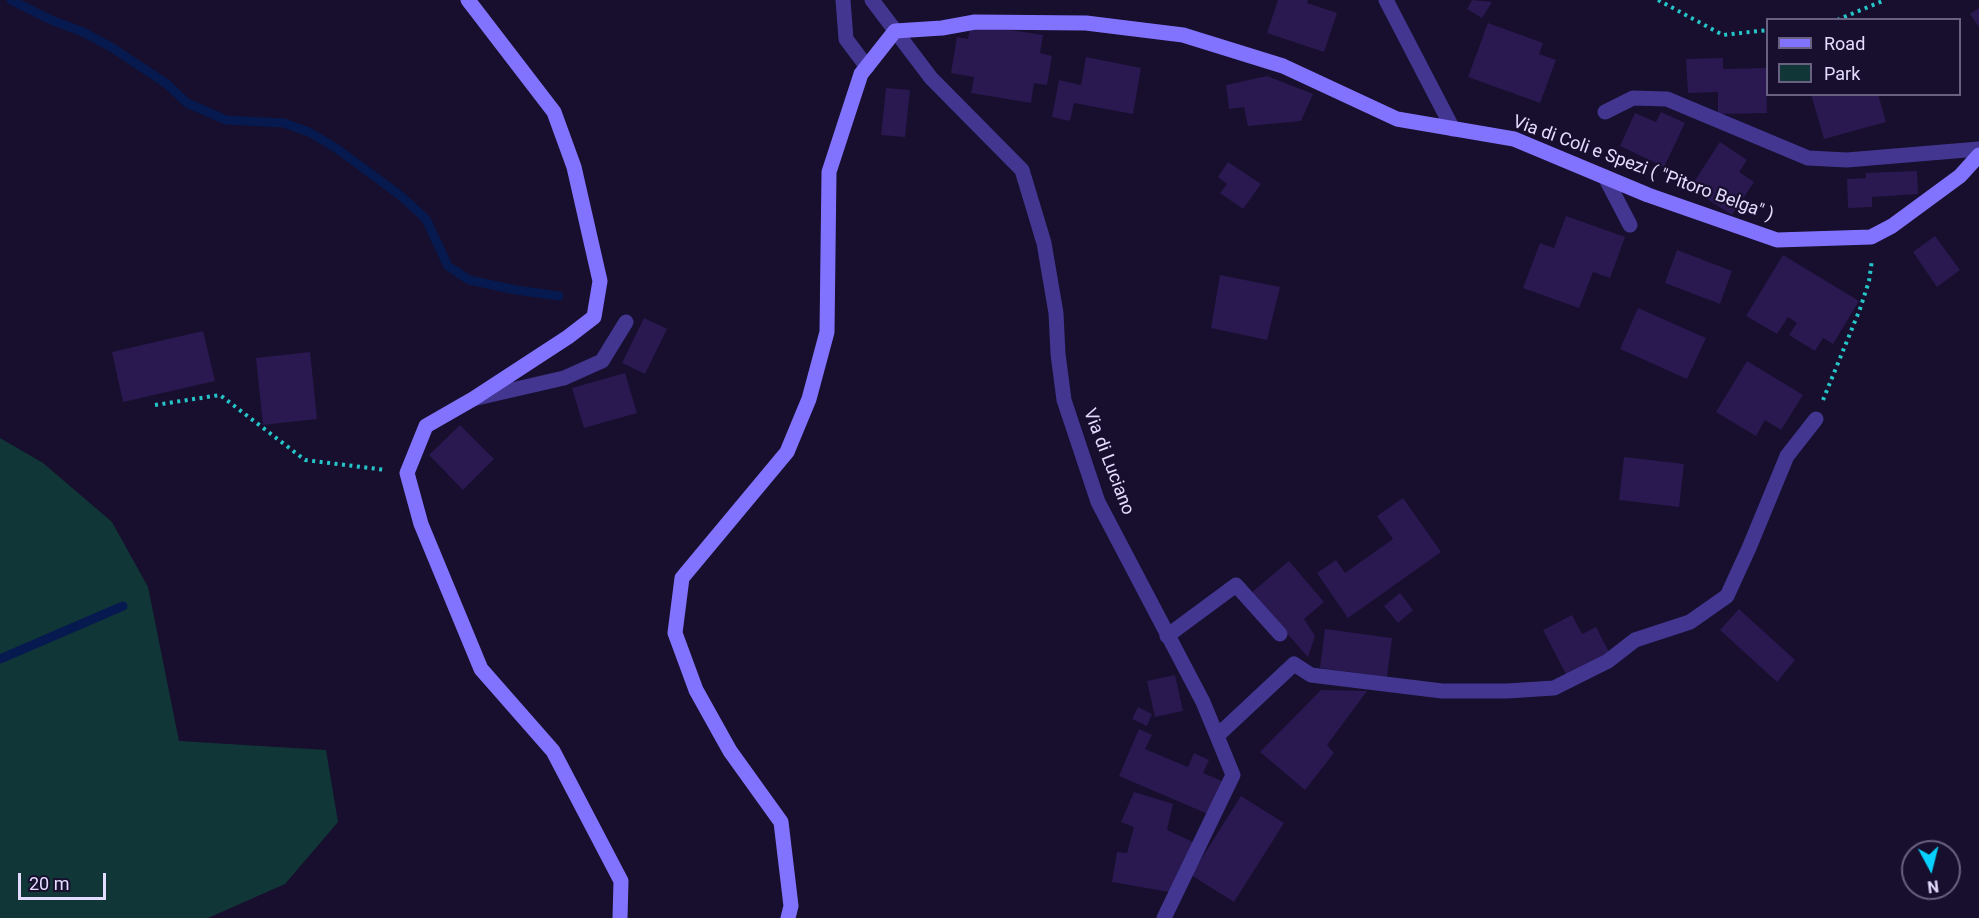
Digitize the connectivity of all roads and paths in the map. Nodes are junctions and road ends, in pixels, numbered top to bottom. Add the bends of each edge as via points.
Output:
1 (468, 0) edge
2 (843, 0) edge
3 (872, 0) edge
4 (1386, 0) edge
5 (1658, 0) edge
6 (1885, 0) edge
7 (1842, 18) edge
8 (1766, 30) edge
9 (895, 31) junction
10 (867, 67) junction
11 (1605, 112) dead end
12 (1454, 129) junction
13 (1979, 149) edge
14 (1979, 155) edge
15 (1605, 177) junction
16 (1630, 225) dead end
17 (1892, 226) junction
18 (626, 322) dead end
19 (473, 399) junction
20 (155, 405) dead end
21 (1816, 419) joint
22 (407, 473) junction
23 (1280, 634) dead end
24 (1167, 636) junction
25 (1217, 736) junction
26 (620, 918) edge
27 (788, 918) edge
28 (1164, 918) edge

1 - 19 street via 554,112 574,167 600,281 594,317
2 - 10 street via 846,39
3 - 9 street, Via di Luciano
4 - 12 street
5 - 8 path via 1723,35
6 - 7 path
9 - 10 street
9 - 12 street, Via di Coli e Spezi ( "Pitoro Belga" ) via 975,22 1086,23 1183,35 1283,66 1397,119
9 - 24 street, Via di Luciano via 932,78 1022,170 1044,243 1056,313 1064,400 1098,502
10 - 27 street via 861,74 830,172 827,332 809,399 787,452 682,578 675,633 696,690 730,751 781,822 791,906
11 - 13 street via 1634,98 1668,99 1808,158 1847,160
12 - 15 street, Via di Coli e Spezi ( "Pitoro Belga" ) via 1514,139
14 - 17 street, Via di Coli e Spezi ( "Pitoro Belga" ) via 1960,176
15 - 16 street
15 - 17 street, Via di Coli e Spezi ( "Pitoro Belga" ) via 1777,240 1871,237
17 - 21 path via 1872,259 1860,309
18 - 19 street via 602,361 564,378
19 - 22 street via 426,426
20 - 22 path via 220,395 305,460
21 - 25 street via 1787,456 1727,596 1690,622 1635,640 1608,661 1554,688 1442,691 1311,675 1294,664
22 - 26 street via 421,524 481,669 553,751 621,881
23 - 24 street via 1236,585
24 - 25 street, Via di Luciano
25 - 28 street, Via di Luciano via 1233,775

